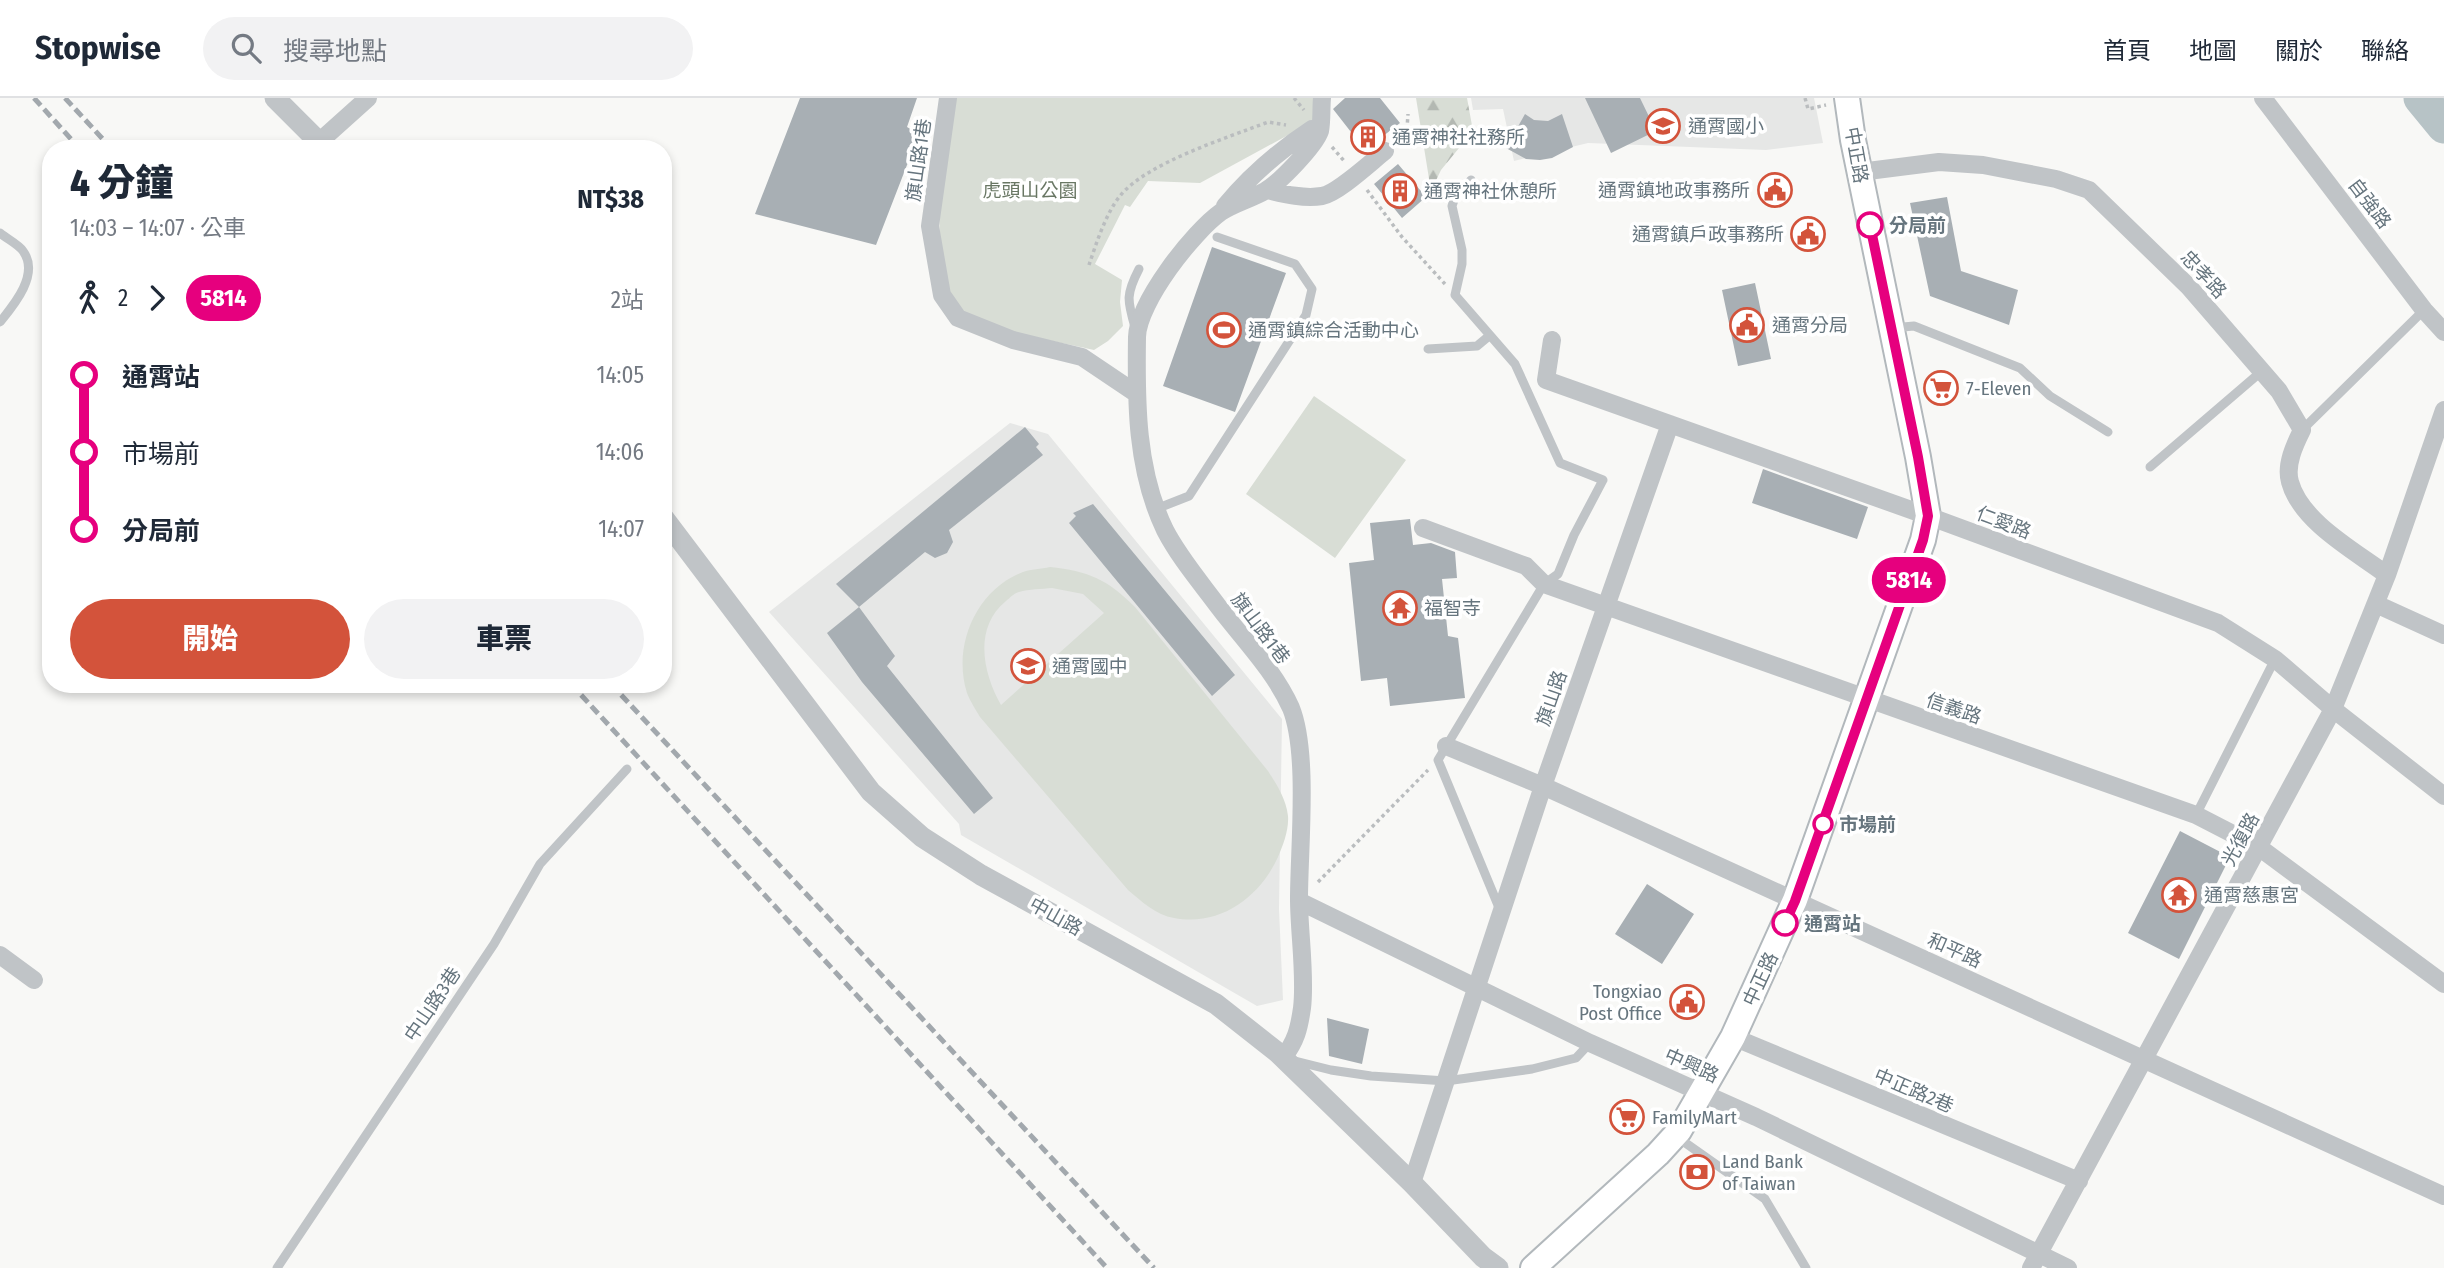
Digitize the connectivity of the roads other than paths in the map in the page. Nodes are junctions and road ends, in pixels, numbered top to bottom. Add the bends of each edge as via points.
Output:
1 (275, 98) edge
2 (368, 98) edge
3 (948, 98) edge
4 (1322, 98) edge
5 (2271, 101) edge
6 (1851, 102) edge
7 (1316, 130) junction
8 (318, 140) edge
9 (328, 140) edge
10 (1385, 150) road end
11 (1860, 172) junction
12 (1471, 180) dead end
13 (1267, 190) junction
14 (1218, 214) junction
15 (0, 233) edge
16 (1217, 237) dead end
17 (1139, 269) dead end
18 (2424, 310) junction
19 (0, 322) edge
20 (1890, 329) junction
21 (1137, 332) junction
22 (2444, 332) edge
23 (1489, 336) junction
24 (1552, 340) dead end
25 (1428, 349) dead end
26 (2262, 371) junction
27 (1137, 394) junction
28 (2444, 410) edge
29 (1670, 424) junction
30 (2302, 430) junction
31 (2108, 432) dead end
32 (2150, 467) dead end
33 (1156, 509) junction
34 (1928, 516) junction
35 (1423, 528) dead end
36 (672, 529) edge
37 (2387, 575) junction
38 (1544, 584) junction
39 (2376, 604) junction
40 (1605, 607) junction
41 (2444, 635) edge
42 (2275, 659) junction
43 (1868, 700) junction
44 (2333, 709) junction
45 (1442, 753) junction
46 (627, 769) dead end
47 (1543, 786) junction
48 (2444, 796) edge
49 (2196, 816) junction
50 (2260, 848) junction
51 (1299, 901) junction
52 (1795, 901) junction
53 (1501, 912) junction
54 (0, 956) edge
55 (34, 980) dead end
56 (2444, 984) edge
57 (1475, 987) junction
58 (1733, 1037) junction
59 (1590, 1043) junction
60 (1283, 1058) junction
61 (2144, 1059) junction
62 (1446, 1081) junction
63 (1702, 1092) junction
64 (1675, 1136) junction
65 (2079, 1181) junction
66 (1412, 1183) junction
67 (2444, 1196) edge
68 (2035, 1261) edge
69 (277, 1268) edge
70 (1498, 1268) edge
71 (1533, 1268) edge
72 (1805, 1268) edge
73 (2068, 1268) edge

1 - 8 street
2 - 9 street
3 - 27 street, 旗山路1巷 via 930,226 942,295 958,318 1013,340 1082,357
4 - 7 street
5 - 18 street, 自強路
6 - 11 main road, 中正路
7 - 13 street, 旗山路1巷 via 1310,149
7 - 14 street via 1242,185
10 - 13 street via 1323,196
11 - 20 main road, 中正路
11 - 26 street, 忠孝路 via 1939,162 1983,165 2089,190 2189,287
12 - 23 lane via 1452,206 1462,250 1455,295
13 - 14 street, 旗山路1巷
14 - 21 street, 旗山路1巷 via 1174,261 1150,298
15 - 19 lane via 22,250 27,280
16 - 33 lane via 1295,264 1312,289 1306,315 1189,496
17 - 21 lane via 1127,301
18 - 22 street, 自強路
18 - 30 lane
20 - 31 lane via 1914,326 2020,368 2050,396
20 - 34 main road, 中正路
21 - 27 street, 旗山路1巷
23 - 25 lane via 1477,346
23 - 38 lane via 1515,364 1560,463 1603,480 1558,574
24 - 29 street, 仁愛路 via 1546,380
26 - 30 street, 忠孝路
26 - 32 lane
27 - 33 street, 旗山路1巷 via 1143,464
28 - 37 street, 光復路
29 - 34 street, 仁愛路
29 - 40 street, 旗山路
30 - 37 street via 2293,450 2289,480 2303,509
33 - 51 street, 旗山路1巷 via 1175,548 1279,686 1292,711 1300,776
34 - 42 street, 仁愛路 via 2218,623
34 - 43 main road, 中正路
35 - 38 street, 信義路 via 1526,566
36 - 60 street, 中山路 via 872,792 922,838 1216,1004
37 - 39 street, 光復路
38 - 40 street, 信義路
38 - 45 lane
39 - 41 street
39 - 44 street, 光復路
40 - 43 street, 信義路
40 - 47 street, 旗山路
42 - 44 street, 仁愛路
42 - 49 lane
43 - 49 street, 信義路
43 - 52 main road, 中正路
44 - 48 street, 仁愛路
44 - 50 street, 光復路
45 - 47 street, 和平路
45 - 53 lane
46 - 69 lane, 中山路3巷 via 540,864 494,943
47 - 52 street, 和平路
47 - 53 street, 旗山路
49 - 50 street, 信義路
50 - 56 street, 信義路
50 - 61 street, 光復路
51 - 57 street, 中興路
51 - 60 street, 旗山路1巷 via 1302,1006 1296,1042
52 - 58 main road, 中正路
52 - 61 street, 和平路
53 - 57 street, 旗山路
54 - 55 street
57 - 59 street, 中興路
57 - 62 street, 旗山路
58 - 63 main road, 中正路
58 - 65 street, 中正路2巷
59 - 62 lane via 1576,1058
59 - 63 street, 中興路
60 - 62 lane via 1371,1076
60 - 66 street, 中山路
61 - 65 street, 光復路
61 - 67 street, 和平路
62 - 66 street, 旗山路
63 - 64 main road, 中正路
63 - 68 street, 中興路
64 - 71 main road, 中正路
64 - 72 lane via 1765,1199
65 - 68 street, 光復路
66 - 70 street, 中山路
68 - 73 street, 中興路

